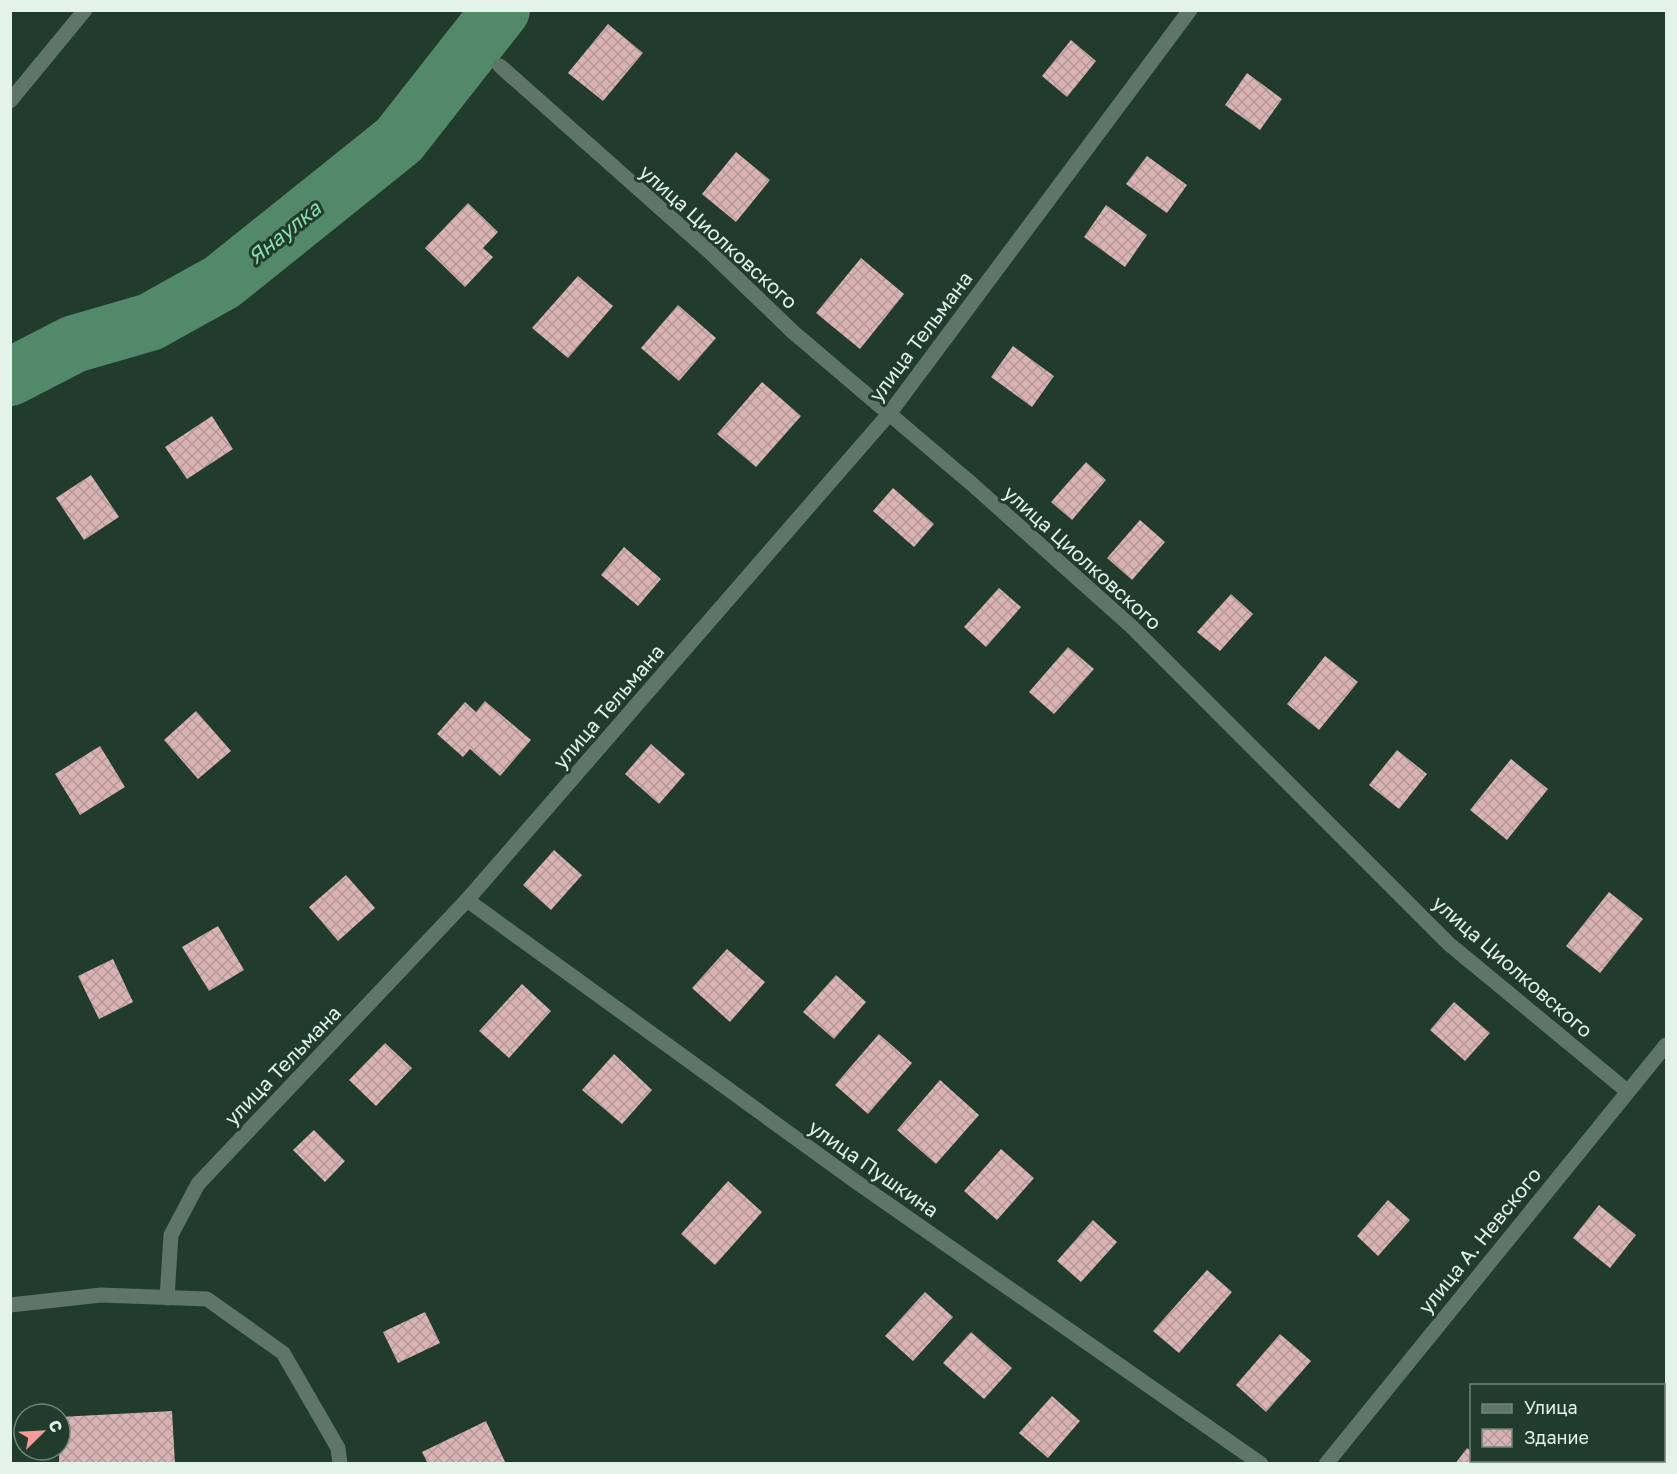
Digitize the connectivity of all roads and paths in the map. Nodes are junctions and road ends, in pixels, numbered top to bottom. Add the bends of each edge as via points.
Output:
1 (85, 10) edge
2 (1190, 10) edge
3 (500, 66) dead end
4 (10, 101) edge
5 (888, 414) junction
6 (467, 900) junction
7 (1666, 1045) edge
8 (1627, 1091) junction
9 (167, 1298) junction
10 (10, 1305) edge
11 (340, 1464) edge
12 (1261, 1464) edge
13 (1326, 1464) edge

1 - 4 street
2 - 5 street, улица Тельмана
3 - 5 street, улица Циолковского
5 - 6 street, улица Тельмана
5 - 8 street, улица Циолковского via 1132,627 1449,944
6 - 9 street, улица Тельмана via 198,1184 171,1235
6 - 12 street, улица Пушкина via 855,1181
7 - 8 street, улица А. Невского
8 - 13 street, улица А. Невского
9 - 10 street via 101,1295
9 - 11 street via 207,1299 283,1353 338,1448

